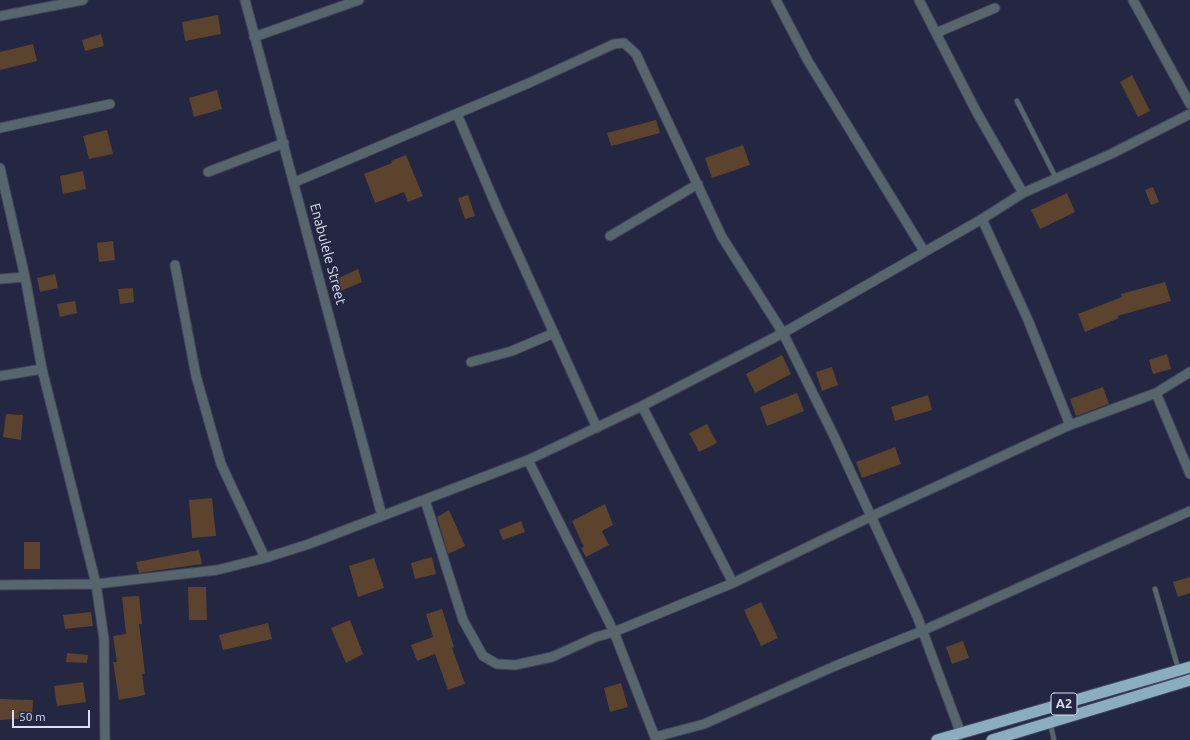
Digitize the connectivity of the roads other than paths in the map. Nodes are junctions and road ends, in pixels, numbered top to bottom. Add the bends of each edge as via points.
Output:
1 (83, 0) edge
2 (245, 0) edge
3 (359, 0) edge
4 (776, 0) edge
5 (919, 0) edge
6 (1133, 0) edge
7 (995, 8) dead end
8 (0, 16) edge
9 (936, 33) junction
10 (254, 37) junction
11 (1017, 101) dead end
12 (110, 104) dead end
13 (1190, 104) edge
14 (457, 114) junction
15 (1190, 114) edge
16 (0, 128) edge
17 (284, 143) junction
18 (0, 169) edge
19 (208, 172) dead end
20 (1056, 178) junction
21 (295, 182) junction
22 (698, 184) junction
23 (1023, 193) junction
24 (982, 219) junction
25 (610, 236) dead end
26 (924, 251) junction
27 (175, 265) dead end
28 (25, 277) junction
29 (0, 279) edge
30 (554, 333) junction
31 (784, 333) junction
32 (471, 362) dead end
33 (42, 370) junction
34 (1190, 372) edge
35 (0, 376) edge
36 (1156, 393) junction
37 (642, 406) junction
38 (1070, 424) junction
39 (597, 428) junction
40 (528, 460) junction
41 (1190, 474) edge
42 (425, 500) junction
43 (1190, 511) edge
44 (382, 516) junction
45 (872, 516) junction
46 (265, 558) junction
47 (733, 583) junction
48 (96, 584) junction
49 (0, 585) edge
50 (1155, 589) dead end
51 (922, 631) junction
52 (614, 632) junction
53 (1190, 667) edge
54 (1179, 671) junction
55 (1190, 680) edge
56 (1050, 722) junction
57 (961, 734) junction
58 (655, 738) edge
59 (105, 740) edge
60 (937, 740) edge
61 (992, 740) edge
62 (1054, 740) edge

1 - 8 street
2 - 10 street, Enabulele Street
3 - 10 street
4 - 26 street via 808,61
5 - 9 street
6 - 13 street
7 - 9 street
9 - 23 street via 976,111
10 - 17 street, Enabulele Street
11 - 20 lane
12 - 16 street
14 - 21 street
14 - 22 street via 614,44 624,44 636,54
14 - 30 street
15 - 20 street via 1111,154
17 - 19 street
17 - 21 street, Enabulele Street
18 - 28 street
20 - 23 street
21 - 44 street, Enabulele Street
22 - 25 street
22 - 31 street via 722,237
23 - 24 street
24 - 26 street
24 - 38 street via 1028,320
26 - 31 street
27 - 46 street via 196,376 221,464
28 - 29 street
28 - 33 street
30 - 32 street via 512,351
30 - 39 street
31 - 37 street
31 - 45 street
33 - 35 street
33 - 48 street
34 - 36 street
36 - 38 street
36 - 41 street
37 - 39 street
37 - 47 street
38 - 45 street
39 - 40 street
40 - 42 street
40 - 52 street
42 - 44 street
42 - 52 street via 463,620 483,656 497,664 515,665 552,657 596,637
43 - 51 street
44 - 46 street
45 - 47 street
45 - 51 street
46 - 48 street via 217,570
47 - 52 street
48 - 49 street
48 - 59 street via 104,639
50 - 54 lane
51 - 57 street
51 - 58 street via 704,724
52 - 58 street
53 - 54 highway, A2
54 - 57 highway, A2
55 - 56 highway, A2
56 - 61 highway, A2
56 - 62 lane
57 - 60 highway, A2

